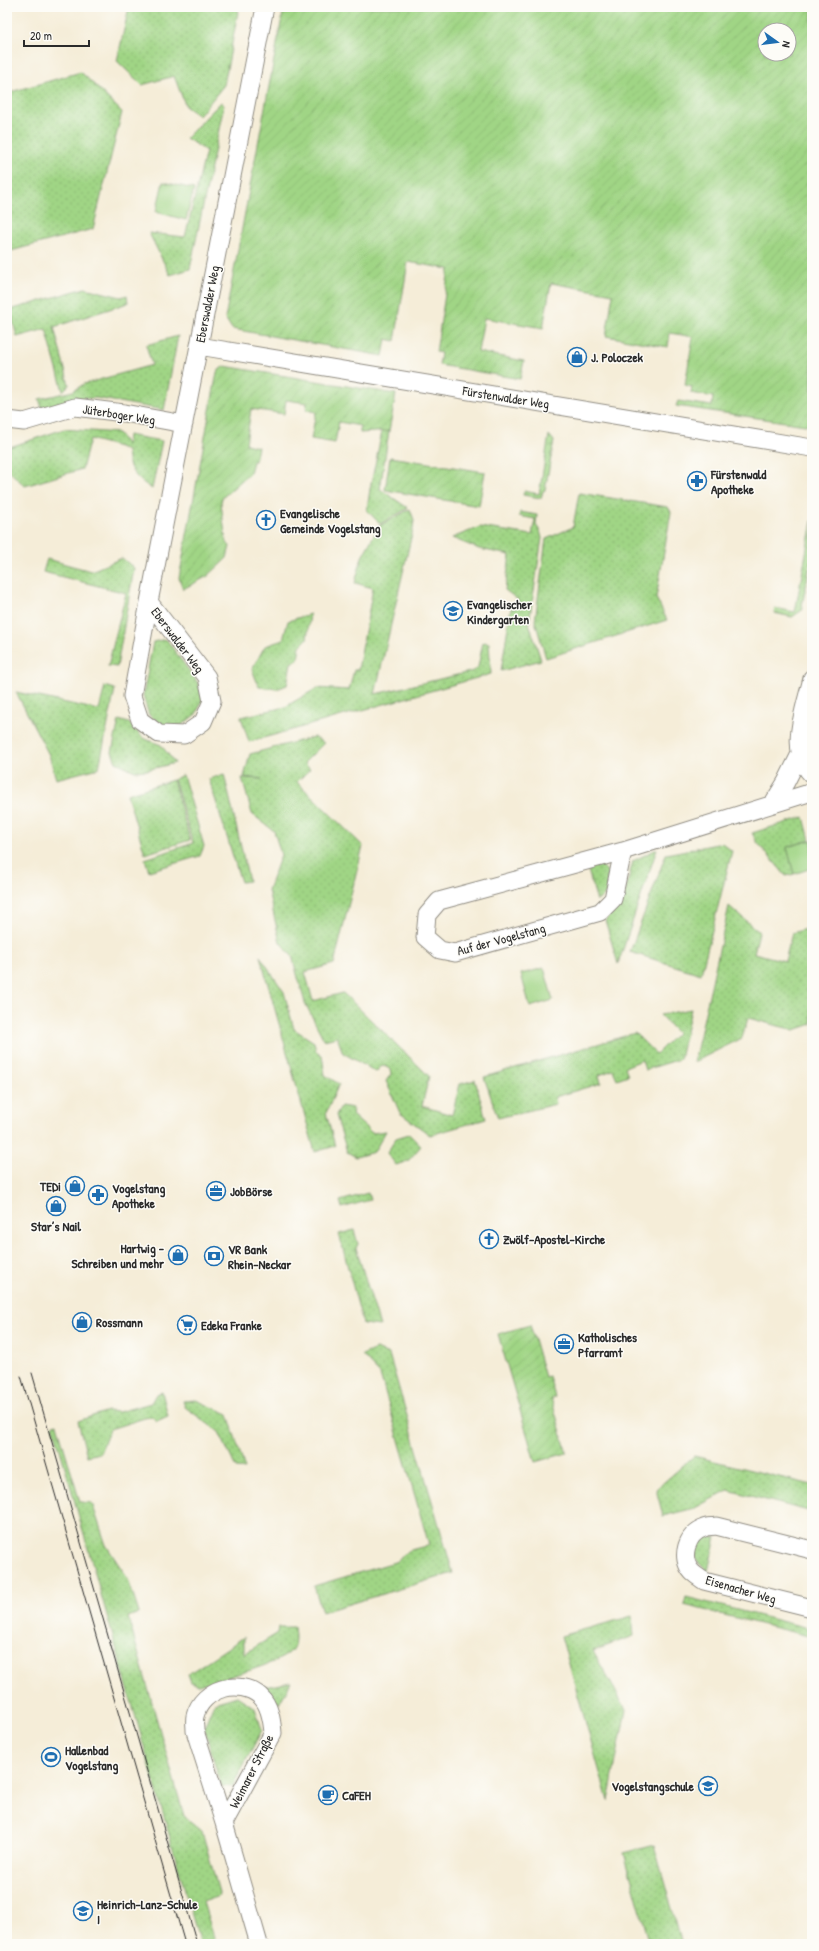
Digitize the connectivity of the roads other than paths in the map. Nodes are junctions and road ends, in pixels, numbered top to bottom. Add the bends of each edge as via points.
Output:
1 (265, 7) edge
2 (199, 346) junction
3 (7, 420) edge
4 (184, 424) junction
5 (812, 448) edge
6 (149, 602) junction
7 (812, 678) edge
8 (800, 756) junction
9 (812, 775) edge
10 (812, 792) edge
11 (773, 803) junction
12 (623, 851) junction
13 (812, 1550) edge
14 (812, 1608) edge
15 (224, 1823) junction
16 (259, 1944) edge

1 - 2 street, Eberswalder Weg
2 - 4 street, Eberswalder Weg
2 - 5 street, Fürstenwalder Weg
3 - 4 street, Jüterboger Weg via 24,422 75,407
4 - 6 street, Eberswalder Weg
6 - 6 street, Eberswalder Weg via 132,696 140,720 159,734 184,735 203,722 212,701 207,677
7 - 8 street via 798,740
8 - 9 street via 805,769
8 - 11 street
10 - 11 street, Auf der Vogelstang
11 - 12 street, Auf der Vogelstang
12 - 12 street, Auf der Vogelstang via 439,901 427,915 425,936 440,950 455,953 600,912 613,899
13 - 14 street, Eisenacher Weg via 716,1526 703,1528 693,1534 687,1544 685,1558 691,1571 704,1581
15 - 15 street, Weimarer Straße via 273,1733 270,1714 264,1701 254,1691 231,1686 212,1693 200,1705 195,1716 195,1731
15 - 16 street, Weimarer Straße

